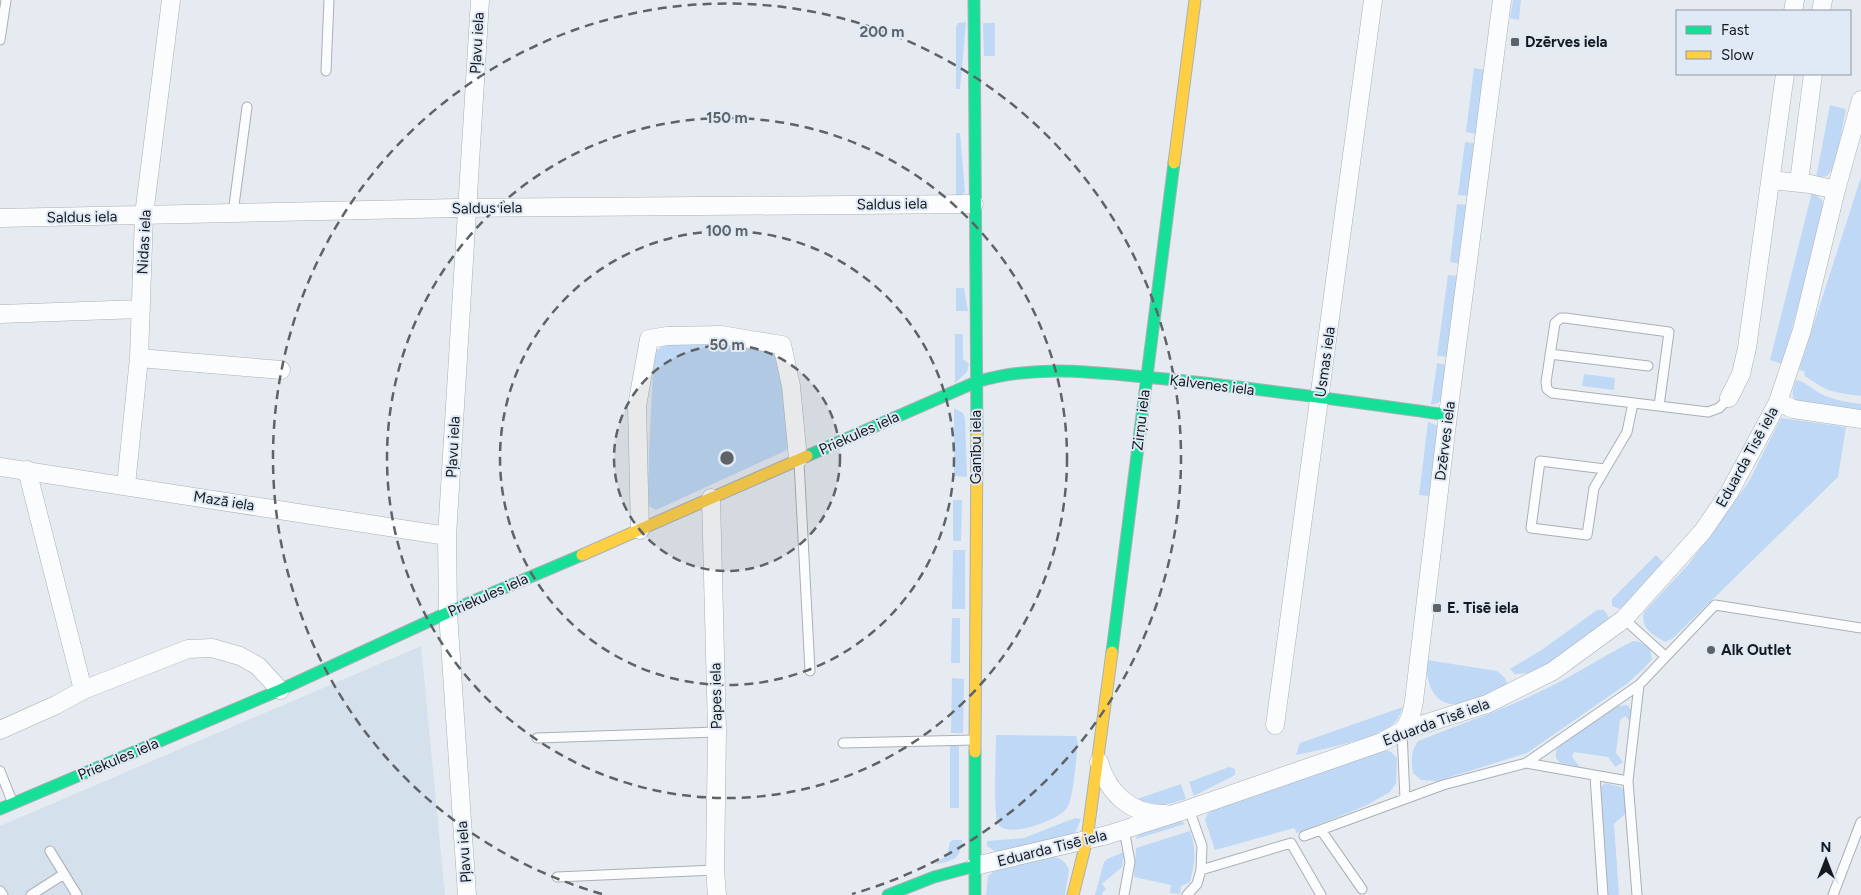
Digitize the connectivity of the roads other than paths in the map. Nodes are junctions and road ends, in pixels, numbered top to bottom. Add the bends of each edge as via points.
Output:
1 (6, 0) edge
2 (171, 0) edge
3 (330, 0) edge
4 (480, 0) edge
5 (974, 0) edge
6 (1195, 0) edge
7 (1374, 0) edge
8 (1502, 0) edge
9 (0, 40) edge
10 (326, 71) dead end
11 (1785, 75) edge
12 (1813, 75) edge
13 (1861, 100) edge
14 (246, 107) dead end
15 (1770, 180) junction
16 (1799, 182) junction
17 (1836, 190) junction
18 (974, 204) junction
19 (467, 208) junction
20 (233, 213) junction
21 (144, 215) junction
22 (0, 218) edge
23 (141, 309) junction
24 (0, 314) edge
25 (1550, 354) junction
26 (139, 358) junction
27 (1648, 366) dead end
28 (281, 370) dead end
29 (1146, 378) junction
30 (976, 382) junction
31 (1320, 398) junction
32 (1729, 398) joint
33 (1778, 402) junction
34 (1633, 403) junction
35 (1660, 406) junction
36 (1448, 415) junction
37 (1861, 419) edge
38 (798, 459) junction
39 (0, 466) edge
40 (1606, 469) junction
41 (27, 470) junction
42 (126, 485) junction
43 (711, 498) junction
44 (640, 530) junction
45 (447, 536) junction
46 (448, 613) junction
47 (1624, 619) junction
48 (1861, 628) edge
49 (1665, 656) junction
50 (810, 671) dead end
51 (1639, 685) junction
52 (87, 688) junction
53 (280, 690) junction
54 (1275, 724) dead end
55 (0, 730) edge
56 (1402, 731) junction
57 (717, 732) junction
58 (537, 738) dead end
59 (976, 740) junction
60 (843, 743) dead end
61 (1098, 758) junction
62 (1526, 763) junction
63 (0, 771) edge
64 (1595, 776) junction
65 (1628, 781) junction
66 (1405, 798) junction
67 (13, 804) junction
68 (0, 809) edge
69 (1181, 812) junction
70 (1861, 822) edge
71 (1124, 829) junction
72 (1321, 830) junction
73 (1304, 836) dead end
74 (1087, 839) junction
75 (50, 851) dead end
76 (975, 866) junction
77 (715, 870) junction
78 (1201, 870) junction
79 (64, 874) junction
80 (557, 877) dead end
81 (1362, 890) dead end
82 (0, 891) edge
83 (3, 895) edge
84 (31, 895) edge
85 (77, 895) edge
86 (467, 895) edge
87 (717, 895) edge
88 (888, 895) edge
89 (974, 895) edge
90 (1073, 895) edge
91 (1124, 895) edge
92 (1187, 895) edge
93 (1321, 895) edge
94 (1603, 895) edge
95 (1638, 895) edge
96 (1833, 895) edge

1 - 9 lane
2 - 21 street, Nidas iela
3 - 10 lane
4 - 19 street, Pļavu iela
5 - 18 main road, Ganību iela
6 - 29 main road, Zirņu iela
7 - 31 street, Usmas iela
8 - 36 street, Dzērves iela
11 - 15 street
12 - 16 street
13 - 17 street, Eduarda Tisē iela
14 - 20 lane
15 - 16 street
15 - 32 street via 1747,348 1741,374
16 - 17 street
17 - 33 street, Eduarda Tisē iela via 1802,330
18 - 19 street, Saldus iela
18 - 30 main road, Ganību iela
19 - 20 street, Saldus iela
19 - 45 street, Pļavu iela
20 - 21 street, Saldus iela
21 - 22 street, Saldus iela
21 - 23 street, Nidas iela
23 - 24 street
23 - 26 street, Nidas iela
25 - 27 lane
25 - 34 lane via 1546,382 1547,389 1552,392
25 - 35 lane via 1553,327 1561,318 1669,332
26 - 28 street
26 - 42 street, Nidas iela
29 - 30 main road, Kalvenes iela via 1026,370 996,374
29 - 31 main road, Kalvenes iela
29 - 61 main road, Zirņu iela
30 - 38 main road, Priekules iela
30 - 59 main road, Ganību iela
31 - 36 main road, Kalvenes iela
31 - 54 street, Usmas iela
32 - 35 lane via 1719,408 1708,412
33 - 37 street, Eduarda Tisē iela via 1793,409
33 - 47 street, Eduarda Tisē iela via 1729,493 1703,531
34 - 35 lane
34 - 40 lane via 1627,432
36 - 56 street, Dzērves iela via 1414,701 1411,717
38 - 43 main road, Priekules iela
38 - 44 street via 791,386 782,345 721,335 648,339 637,406
38 - 50 lane
39 - 41 street, Mazā iela
40 - 40 lane via 1594,488 1587,534 1531,528 1540,461
41 - 42 street, Mazā iela
41 - 52 street via 83,690
42 - 45 street, Mazā iela
43 - 44 main road, Priekules iela
43 - 57 street, Papes iela
44 - 46 main road, Priekules iela
45 - 46 street, Pļavu iela
46 - 53 main road, Priekules iela
46 - 86 street, Pļavu iela
47 - 49 lane
47 - 56 street, Eduarda Tisē iela via 1553,671 1487,704
48 - 49 lane via 1714,604
49 - 51 lane
51 - 62 lane
51 - 65 lane
52 - 53 street via 188,649 212,648 240,656 258,666
52 - 55 street
53 - 67 main road, Priekules iela
56 - 66 lane
56 - 69 street, Eduarda Tisē iela via 1382,742
57 - 58 lane
57 - 77 street, Papes iela
59 - 60 lane
59 - 76 main road, Ganību iela
61 - 69 street via 1109,786 1126,803 1144,812
61 - 74 main road, Zirņu iela
62 - 64 lane
62 - 66 lane
63 - 67 lane
64 - 65 lane
64 - 94 lane
65 - 95 lane
66 - 72 lane
67 - 68 main road, Priekules iela
69 - 71 street, Eduarda Tisē iela
69 - 78 lane via 1202,846
70 - 96 lane
71 - 74 street, Eduarda Tisē iela
71 - 91 lane via 1130,862
72 - 73 lane
72 - 81 lane
74 - 76 street, Eduarda Tisē iela
74 - 90 main road
75 - 79 lane
76 - 88 main road via 934,877
76 - 89 main road, Ganību iela
77 - 80 lane
77 - 87 street, Papes iela
78 - 92 lane via 1197,884
78 - 93 lane via 1291,843
79 - 84 lane
79 - 85 lane
82 - 83 lane

